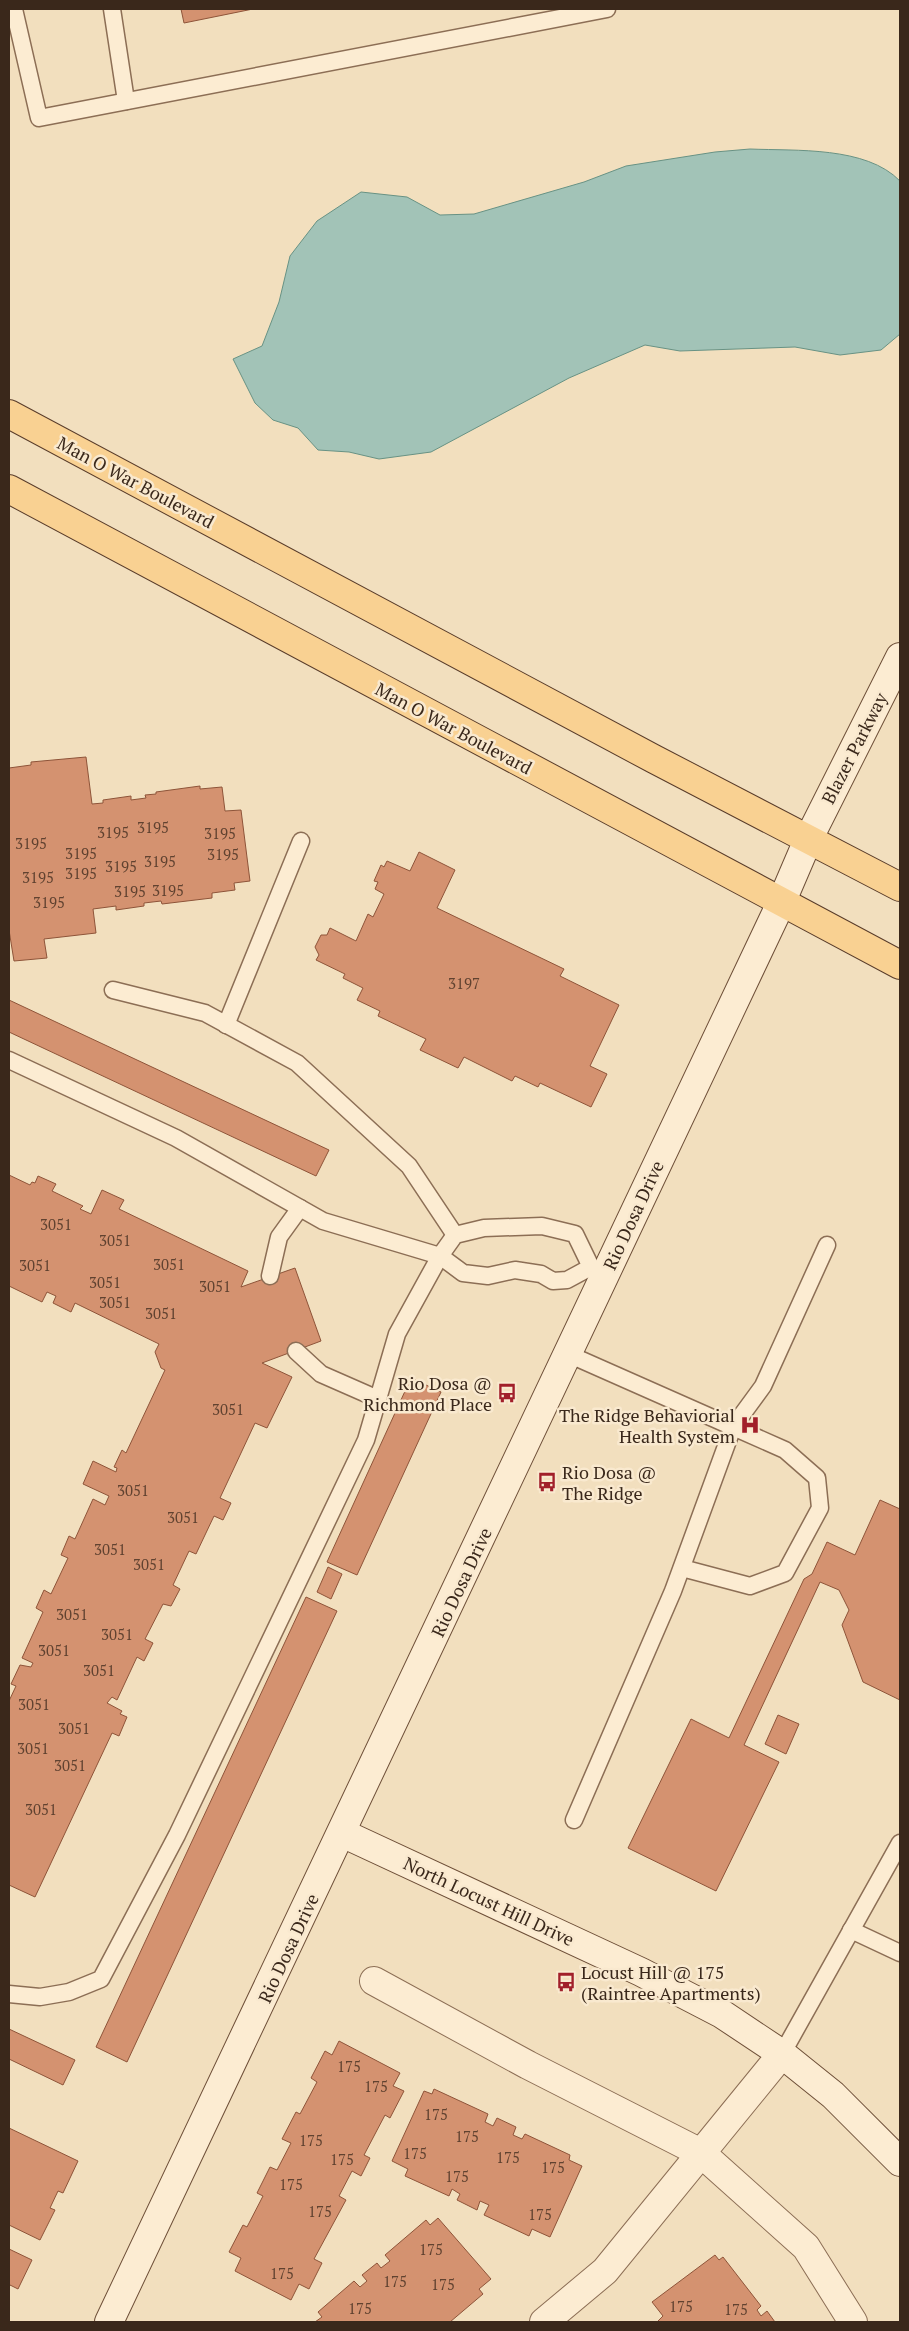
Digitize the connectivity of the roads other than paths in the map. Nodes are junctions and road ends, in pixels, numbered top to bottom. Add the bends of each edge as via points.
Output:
1 (14, 9) edge
2 (112, 9) edge
3 (607, 9) edge
4 (566, 13) edge
5 (126, 102) junction
6 (9, 414) edge
7 (9, 489) edge
8 (900, 657) edge
9 (808, 840) junction
10 (302, 841) dead end
11 (900, 887) edge
12 (781, 903) junction
13 (900, 965) edge
14 (113, 990) dead end
15 (226, 1024) junction
16 (9, 1060) edge
17 (300, 1208) junction
18 (455, 1235) junction
19 (827, 1245) dead end
20 (440, 1256) junction
21 (598, 1271) junction
22 (270, 1276) dead end
23 (296, 1350) dead end
24 (568, 1354) junction
25 (378, 1399) junction
26 (733, 1427) junction
27 (682, 1568) junction
28 (574, 1820) dead end
29 (342, 1833) junction
30 (900, 1843) edge
31 (851, 1930) junction
32 (900, 1953) edge
33 (374, 1981) dead end
34 (9, 1994) edge
35 (782, 2054) junction
36 (701, 2153) junction
37 (900, 2162) edge
38 (109, 2322) edge
39 (544, 2322) edge
40 (853, 2322) edge

1 - 5 lane via 39,118
2 - 5 lane
3 - 4 lane
4 - 5 lane
6 - 9 main road, Man O War Boulevard
7 - 12 main road, Man O War Boulevard
8 - 9 street, Blazer Parkway
9 - 11 main road, Man O War Boulevard
9 - 12 street, Rio Dosa Drive
10 - 15 lane
12 - 13 main road, Man O War Boulevard
12 - 21 street, Rio Dosa Drive
14 - 15 lane via 205,1013
15 - 18 lane via 297,1063 409,1166
16 - 17 lane via 176,1138
17 - 20 lane via 323,1221
17 - 22 lane via 279,1237
18 - 20 lane
18 - 21 lane via 484,1228 542,1226 575,1234
19 - 26 lane via 763,1386
20 - 21 lane via 463,1273 488,1276 515,1270 541,1274 554,1281
20 - 25 lane via 397,1334
21 - 24 street, Rio Dosa Drive
23 - 25 lane via 321,1374
24 - 26 lane
24 - 29 street, Rio Dosa Drive
25 - 34 lane via 366,1440 278,1626 177,1835 101,1979 69,1992 40,1997
26 - 27 lane
26 - 27 lane via 785,1450 817,1478 820,1508 785,1573 750,1586
27 - 28 lane
29 - 35 street, North Locust Hill Drive via 641,1972 722,2014
29 - 38 street, Rio Dosa Drive
30 - 31 lane
31 - 32 lane
31 - 35 lane
33 - 36 street via 528,2065
35 - 36 street
35 - 37 street, North Locust Hill Drive via 833,2095
36 - 39 street via 605,2271
36 - 40 street via 806,2247

